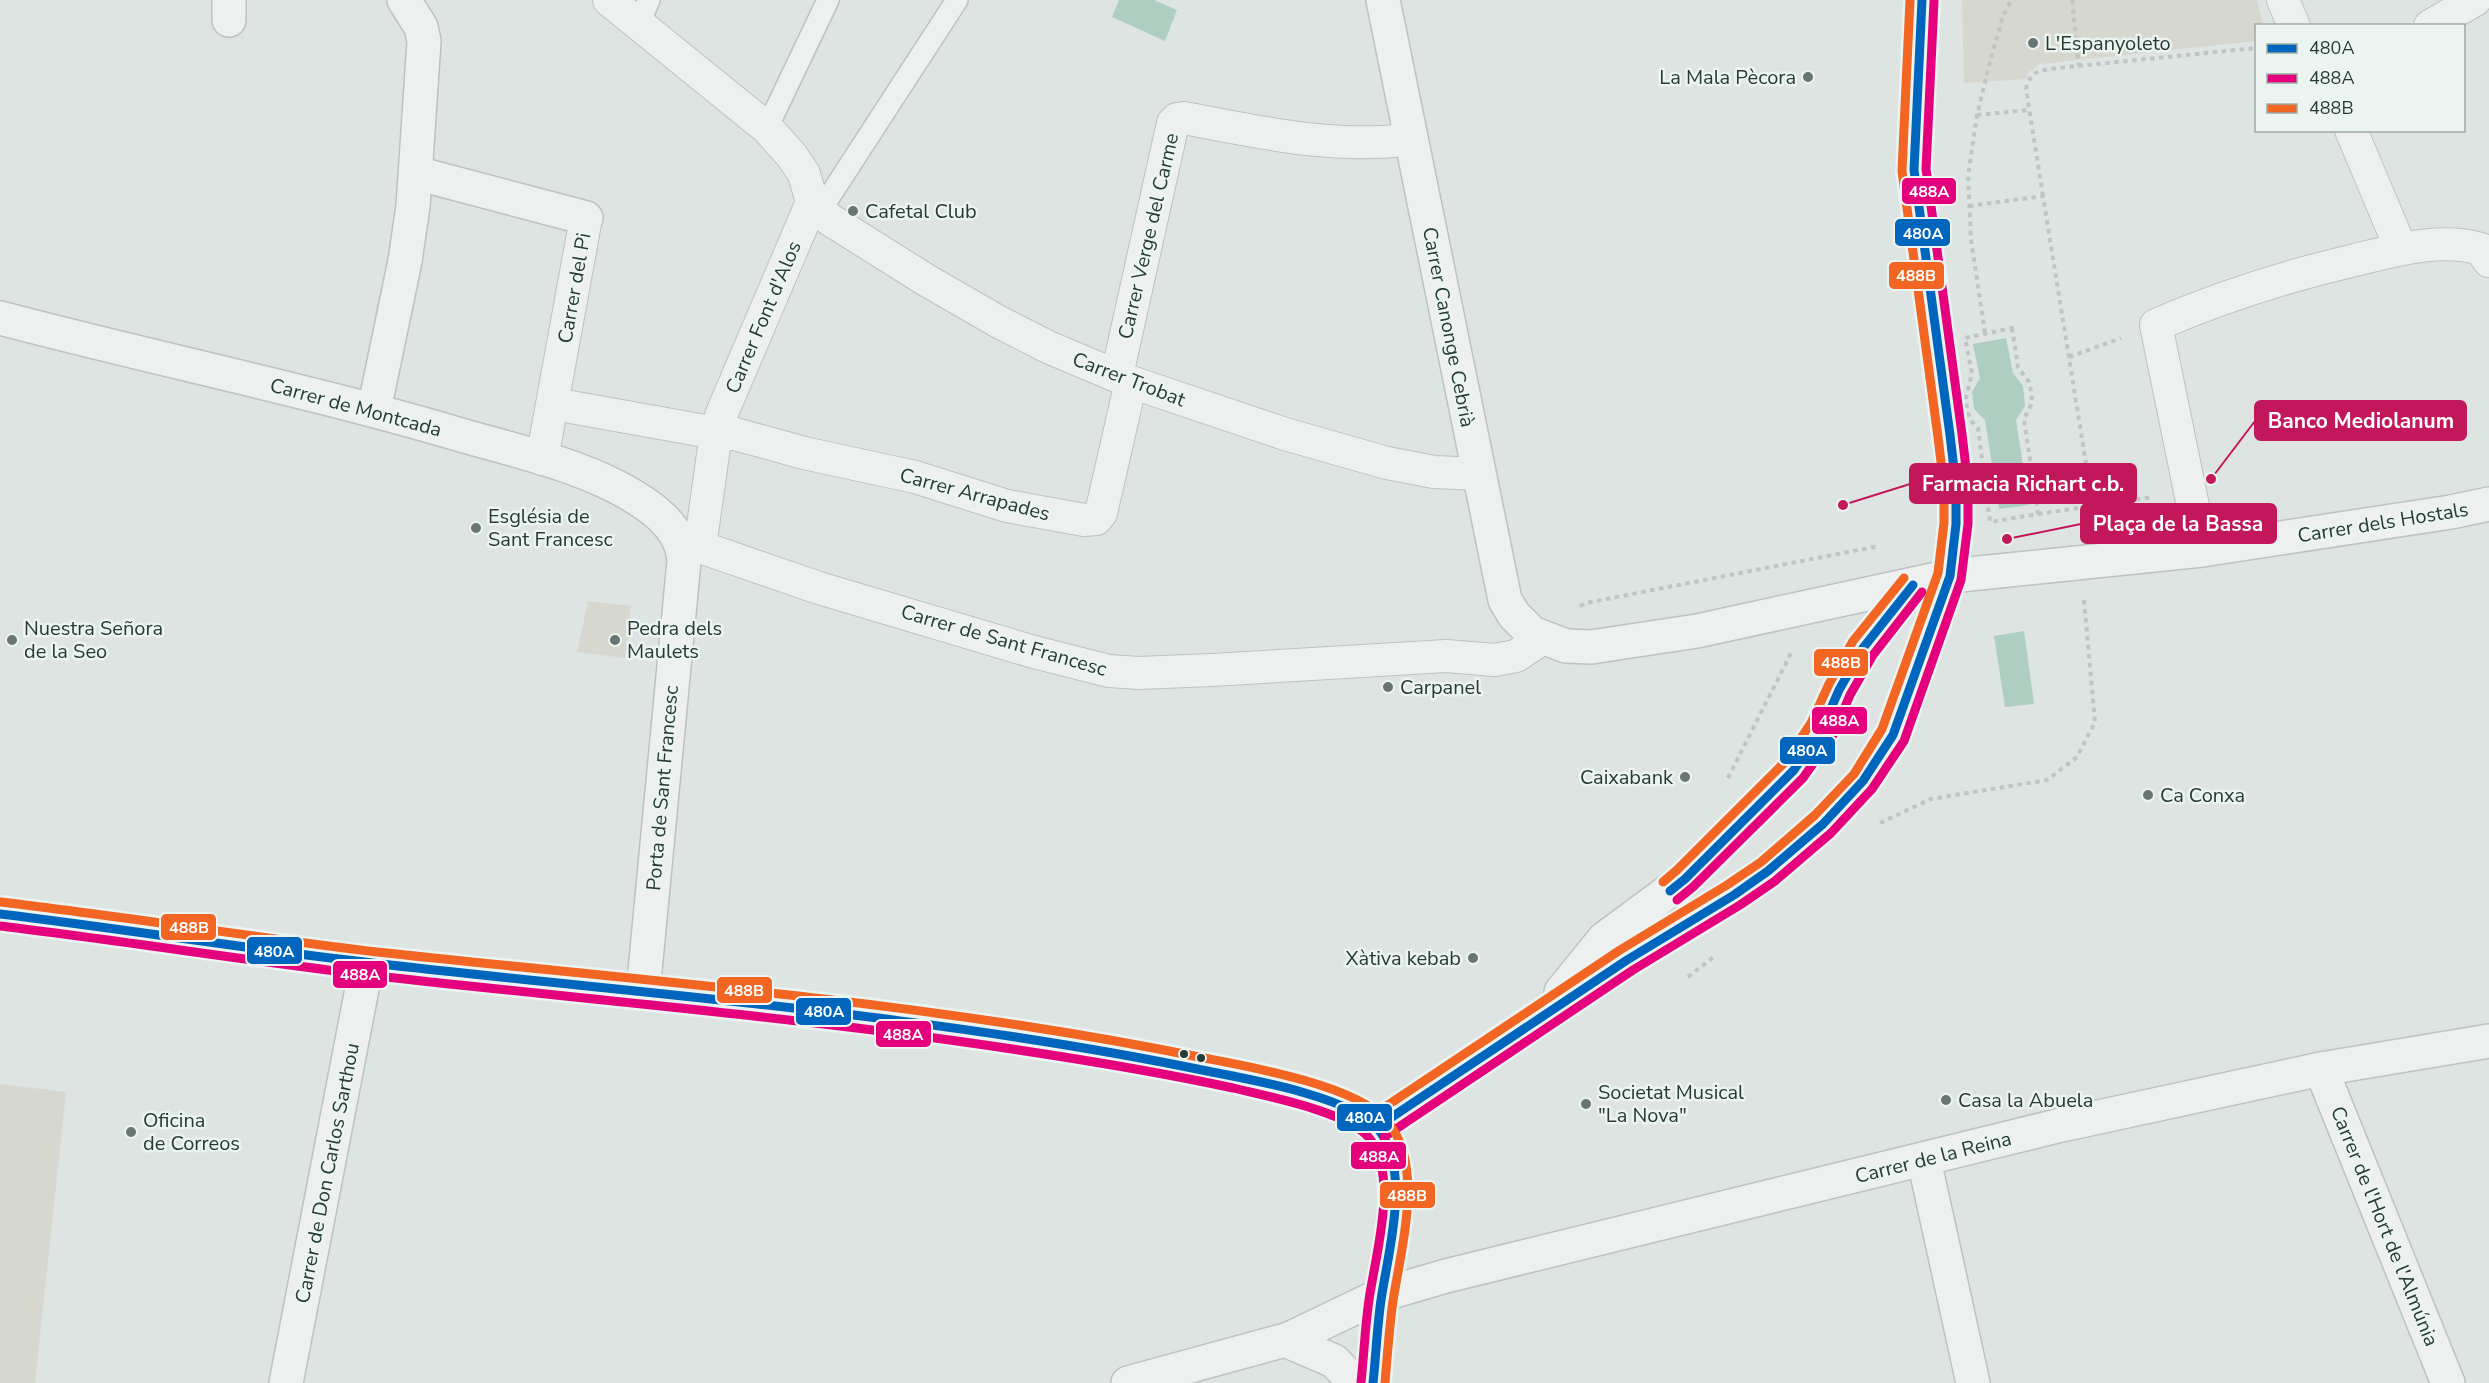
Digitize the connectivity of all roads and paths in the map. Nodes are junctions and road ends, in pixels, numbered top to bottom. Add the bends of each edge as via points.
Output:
1 (404, 0) edge
2 (609, 0) edge
3 (828, 0) edge
4 (957, 0) edge
5 (1383, 0) edge
6 (1901, 0) edge
7 (1922, 0) edge
8 (2015, 0) edge
9 (2072, 0) edge
10 (2283, 0) edge
11 (2475, 0) edge
12 (644, 12) edge
13 (2293, 24) edge
14 (2433, 24) edge
15 (2255, 48) edge
16 (2079, 66) junction
17 (1919, 87) junction
18 (2029, 110) junction
19 (1977, 115) junction
20 (766, 128) junction
21 (2352, 132) edge
22 (1412, 139) junction
23 (416, 173) junction
24 (2043, 196) junction
25 (1970, 206) junction
26 (816, 207) junction
27 (586, 218) joint
28 (2402, 249) junction
29 (2489, 261) edge
30 (0, 318) edge
31 (2156, 325) junction
32 (1985, 333) junction
33 (2069, 357) junction
34 (1124, 379) junction
35 (554, 404) junction
36 (374, 410) junction
37 (716, 433) junction
38 (542, 459) junction
39 (1478, 474) junction
40 (2189, 491) junction
41 (2489, 504) edge
42 (2093, 507) junction
43 (2038, 514) junction
44 (1879, 546) dead end
45 (692, 548) junction
46 (2202, 550) junction
47 (1825, 556) junction
48 (1950, 576) junction
49 (1913, 585) junction
50 (2074, 600) dead end
51 (1807, 608) junction
52 (1544, 638) junction
53 (1724, 785) dead end
54 (1876, 825) dead end
55 (0, 914) edge
56 (1725, 948) dead end
57 (368, 963) junction
58 (1688, 977) dead end
59 (643, 992) junction
60 (1540, 1018) junction
61 (2489, 1041) edge
62 (2321, 1069) junction
63 (1377, 1127) junction
64 (1924, 1160) junction
65 (1381, 1295) junction
66 (1285, 1340) junction
67 (286, 1383) edge
68 (1128, 1383) edge
69 (1355, 1383) edge
70 (1373, 1383) edge
71 (1973, 1383) edge
72 (2448, 1383) edge

1 - 23 street via 422,27 423,40
2 - 12 street
3 - 20 lane
4 - 26 lane
5 - 22 street, Carrer Canonge Cebrià
6 - 17 street
7 - 17 street
8 - 19 path via 2003,16
9 - 16 path
10 - 13 street
11 - 14 street
12 - 20 street
15 - 16 path
16 - 18 path via 2037,72 2029,78
17 - 48 street via 1914,170 1956,486
18 - 19 path
18 - 24 path
19 - 25 path via 1968,176
20 - 26 street via 804,174
21 - 28 street
22 - 34 street, Carrer Verge del Carme via 1387,143 1315,140 1177,118
22 - 39 street, Carrer Canonge Cebrià
23 - 27 street, Carrer del Pi
23 - 36 street via 405,261
24 - 25 path
24 - 33 path
25 - 32 path
26 - 34 street, Carrer Trobat via 916,274 989,316 1048,347
26 - 37 street, Carrer Font d'Alos
27 - 35 street, Carrer del Pi
28 - 29 street via 2458,243 2481,249
28 - 31 street via 2284,277
30 - 36 street, Carrer de Montcada
31 - 33 path
31 - 40 street
32 - 43 path via 2012,328 2018,367 2029,382 2031,405 2025,419
32 - 43 path via 1965,338 1972,374 1966,398 1967,411 1978,428 1990,522
33 - 42 path
34 - 37 street, Carrer Arrapades via 1101,513 1096,519 1006,506 915,477 735,434
34 - 39 street, Carrer Trobat via 1240,420 1367,458 1434,472
35 - 37 street
35 - 38 street, Carrer del Pi
36 - 38 street, Carrer de Montcada
37 - 45 street, Carrer Font d'Alos
38 - 45 street, Carrer de Montcada via 587,474 632,496 671,525
39 - 52 street, Carrer Canonge Cebrià via 1505,600 1524,626
40 - 42 path
40 - 46 street
41 - 46 street, Carrer dels Hostals
42 - 43 path
44 - 47 path
45 - 52 street, Carrer de Sant Francesc via 1109,671 1212,670 1446,656 1495,660 1516,656
45 - 59 street, Porta de Sant Francesc
46 - 48 street, Carrer dels Hostals
47 - 51 path
47 - 52 path via 1586,603 1563,614
48 - 49 street, Carrer dels Hostals
48 - 60 street via 1893,735 1863,781 1823,824 1768,871
49 - 51 street, Carrer dels Hostals
49 - 60 street via 1863,648 1822,729 1794,770 1685,879 1604,939
50 - 54 path via 2084,599 2095,722 2077,757 2047,780 1931,799
51 - 52 street, Carrer Canonge Cebrià via 1697,631 1591,647 1566,646
51 - 53 path via 1789,659
55 - 57 street
56 - 58 path
57 - 59 street
57 - 67 street, Carrer de Don Carlos Sarthou
59 - 63 street via 1002,1035 1152,1059 1289,1089 1348,1110
60 - 63 street
61 - 62 street, Carrer de la Reina
62 - 64 street, Carrer de la Reina via 2057,1126
62 - 72 street, Carrer de l'Hort de l'Almúnia
63 - 65 street via 1389,1150 1394,1172 1395,1208
64 - 65 street, Carrer de la Reina
64 - 71 street
65 - 66 street, Carrer de la Reina
65 - 70 street
66 - 68 street, Carrer de la Reina
66 - 69 street via 1334,1361

